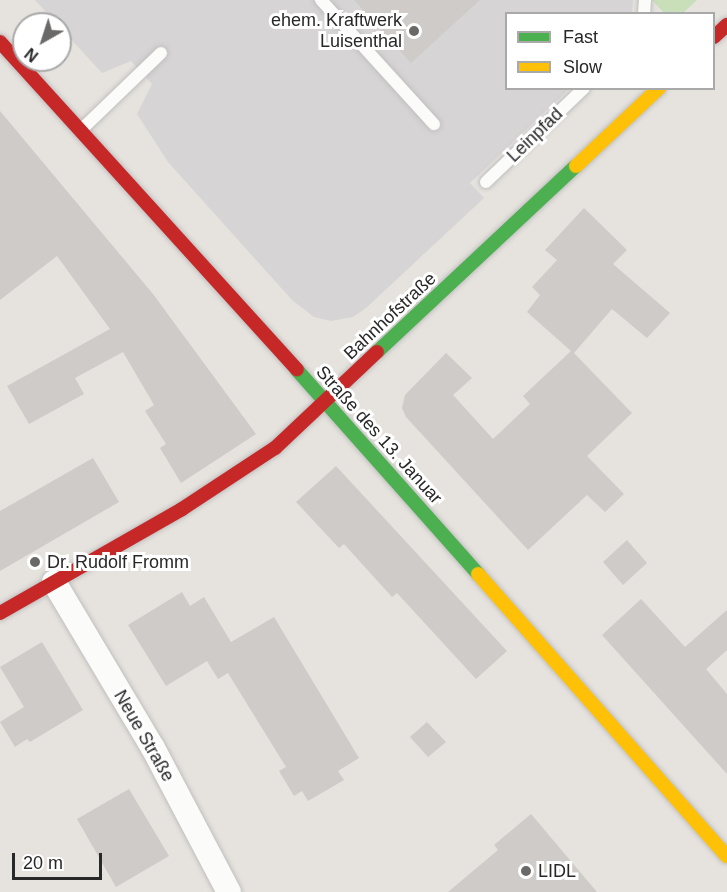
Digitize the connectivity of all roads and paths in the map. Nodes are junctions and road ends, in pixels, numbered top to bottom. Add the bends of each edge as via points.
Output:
1 (321, 0) edge
2 (727, 25) edge
3 (715, 36) edge
4 (0, 42) edge
5 (161, 53) dead end
6 (582, 90) edge
7 (657, 90) edge
8 (434, 124) dead end
9 (81, 131) junction
10 (486, 183) dead end
11 (325, 401) junction
12 (54, 582) junction
13 (0, 613) edge
14 (727, 856) edge
15 (228, 892) edge

1 - 8 lane
2 - 3 main road
4 - 9 main road, Straße des 13. Januar
5 - 9 lane
6 - 10 lane, Leinpfad
7 - 11 main road, Bahnhofstraße
9 - 11 main road, Straße des 13. Januar
11 - 12 main road, Bahnhofstraße via 261,457 183,509
11 - 14 main road, Straße des 13. Januar
12 - 13 main road, Bahnhofstraße
12 - 15 street, Neue Straße via 153,748

